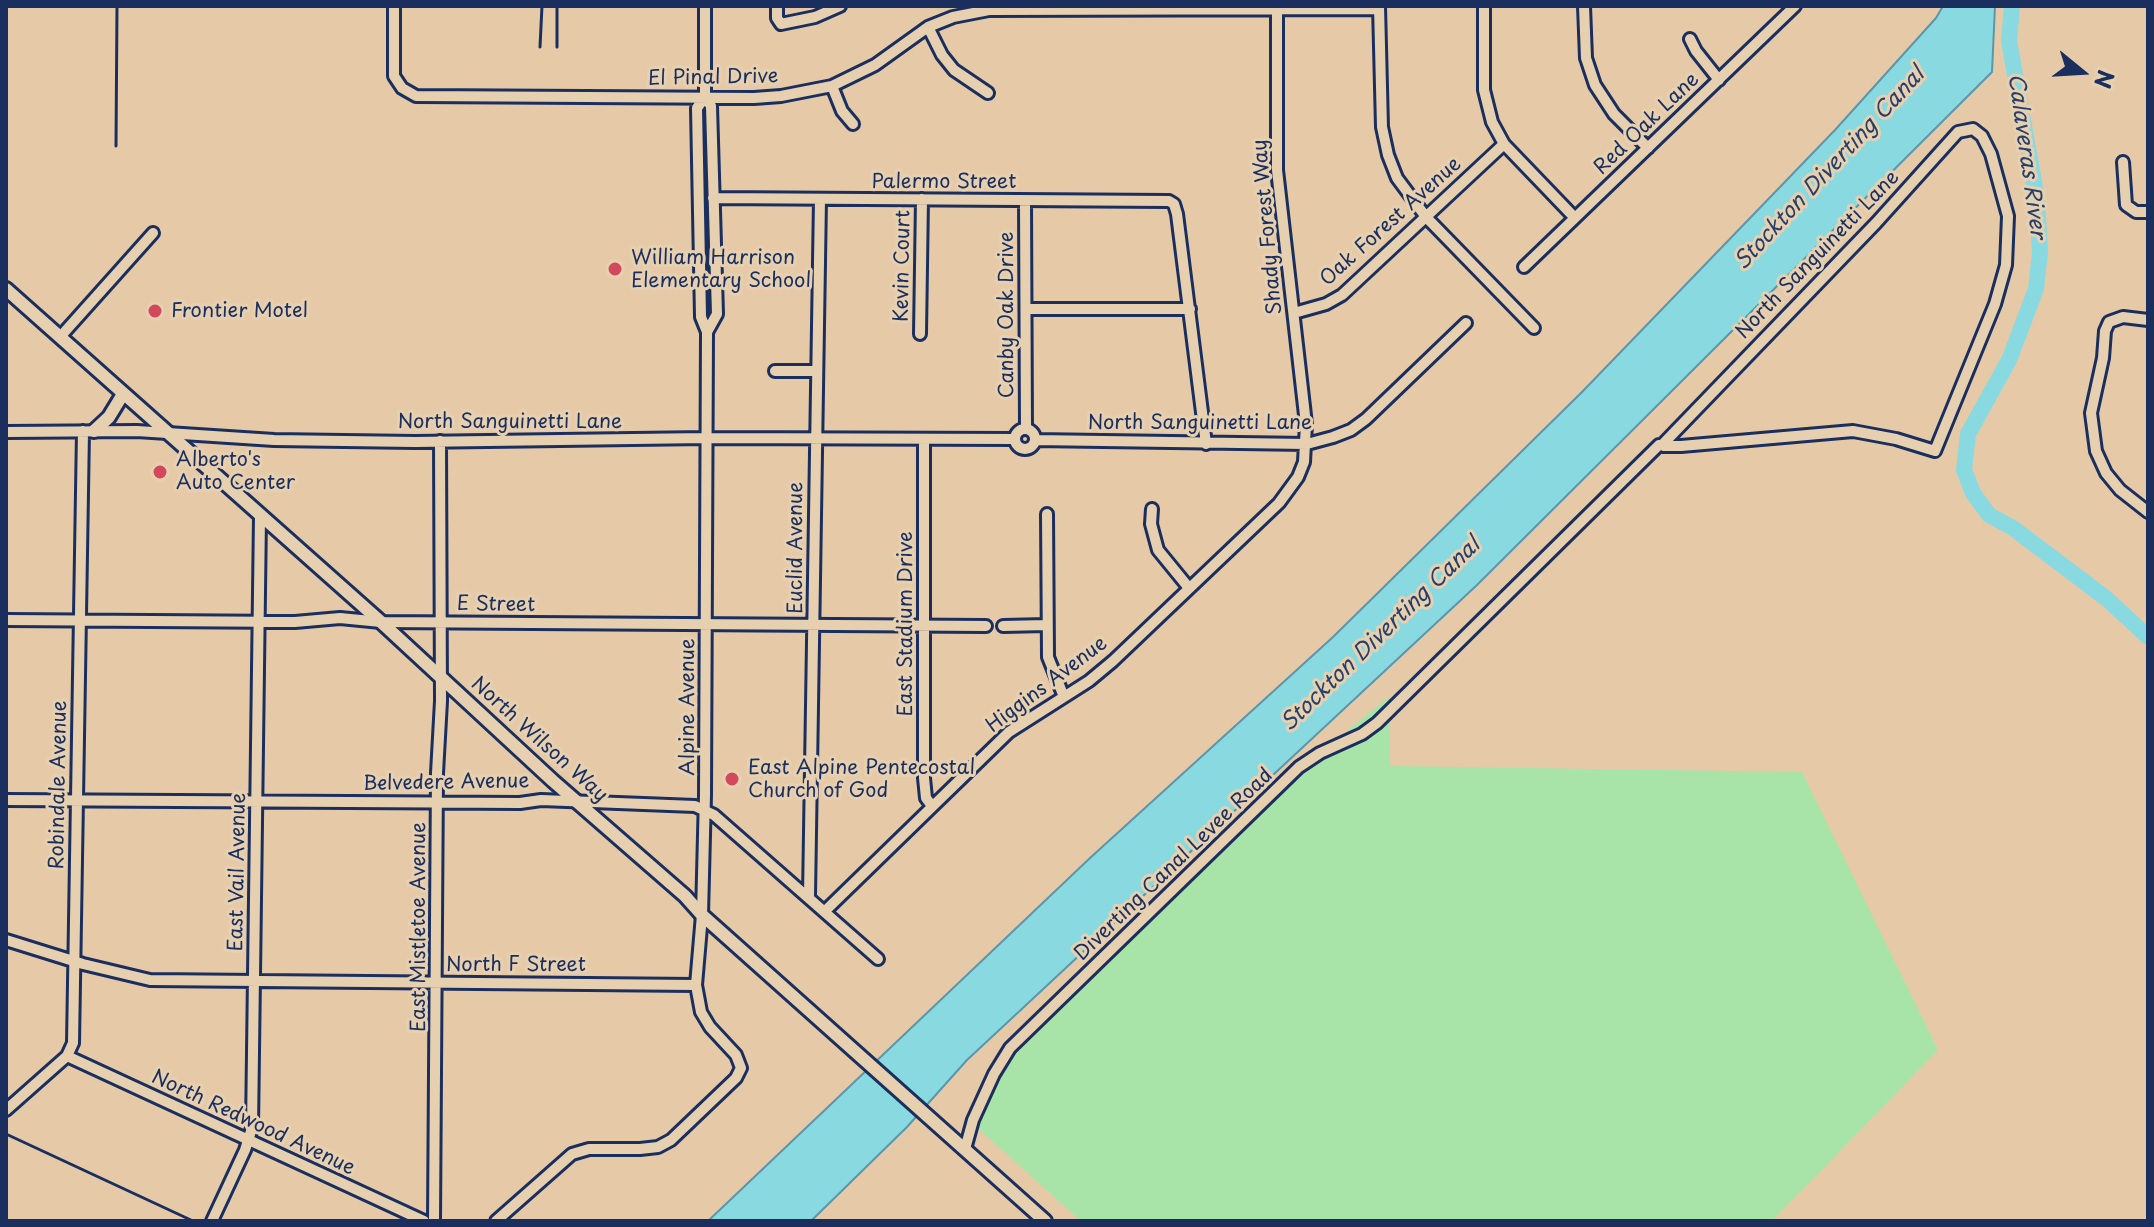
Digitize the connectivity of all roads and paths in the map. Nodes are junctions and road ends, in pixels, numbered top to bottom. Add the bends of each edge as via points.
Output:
1 (394, 6) edge
2 (705, 6) edge
3 (777, 6) edge
4 (840, 6) edge
5 (1484, 6) edge
6 (1584, 6) edge
7 (1795, 6) edge
8 (988, 8) edge
9 (1277, 8) edge
10 (1379, 8) edge
11 (928, 27) junction
12 (1690, 39) dead end
13 (1719, 80) junction
14 (832, 86) junction
15 (988, 93) dead end
16 (705, 97) junction
17 (853, 124) dead end
18 (1504, 144) junction
19 (1648, 148) junction
20 (2123, 162) dead end
21 (713, 198) junction
22 (820, 199) junction
23 (922, 199) junction
24 (1025, 201) junction
25 (2148, 212) edge
26 (1426, 217) junction
27 (1575, 218) junction
28 (153, 233) dead end
29 (1524, 267) dead end
30 (6, 289) edge
31 (1026, 309) junction
32 (1190, 309) junction
33 (1294, 313) junction
34 (2148, 320) edge
35 (1466, 323) dead end
36 (1534, 328) dead end
37 (707, 332) junction
38 (920, 334) dead end
39 (60, 337) junction
40 (775, 371) dead end
41 (815, 371) junction
42 (123, 394) junction
43 (1026, 429) junction
44 (88, 431) junction
45 (6, 432) edge
46 (166, 433) junction
47 (706, 438) junction
48 (1015, 439) junction
49 (814, 440) junction
50 (924, 440) junction
51 (1035, 440) junction
52 (440, 441) junction
53 (1206, 444) junction
54 (1307, 444) junction
55 (1660, 445) junction
56 (1152, 509) dead end
57 (2148, 512) edge
58 (1047, 514) dead end
59 (260, 516) junction
60 (1189, 588) junction
61 (6, 620) edge
62 (78, 620) junction
63 (259, 621) junction
64 (381, 622) junction
65 (440, 622) junction
66 (707, 625) junction
67 (813, 625) junction
68 (924, 625) junction
69 (1047, 625) junction
70 (986, 626) dead end
71 (1003, 626) dead end
72 (440, 677) junction
73 (1064, 697) junction
74 (6, 800) edge
75 (76, 801) junction
76 (576, 801) junction
77 (257, 802) junction
78 (438, 802) junction
79 (932, 806) junction
80 (704, 809) junction
81 (809, 896) junction
82 (825, 911) junction
83 (702, 915) junction
84 (6, 940) edge
85 (878, 959) dead end
86 (75, 961) junction
87 (255, 983) junction
88 (436, 983) junction
89 (696, 985) junction
90 (67, 1056) junction
91 (6, 1110) edge
92 (249, 1141) junction
93 (965, 1149) junction
94 (212, 1221) edge
95 (424, 1221) edge
96 (434, 1221) edge
97 (496, 1221) edge
98 (1045, 1221) edge

1 - 16 street, El Pinal Drive via 394,76 409,94
2 - 16 street, Alpine Avenue
3 - 4 street via 781,24
5 - 18 street via 1484,90
6 - 19 street via 1586,58 1595,85 1614,114
7 - 13 street, Red Oak Lane
8 - 9 street, El Pinal Drive
8 - 11 street, El Pinal Drive
9 - 10 street, El Pinal Drive
9 - 33 street, Shady Forest Way via 1277,170
10 - 26 street via 1385,141 1397,178
11 - 14 street, El Pinal Drive via 875,65
11 - 15 street via 954,70
12 - 13 street
13 - 19 street, Red Oak Lane
14 - 16 street, El Pinal Drive via 781,96
14 - 17 street
16 - 21 street, Alpine Avenue via 711,106
16 - 37 street, Alpine Avenue via 697,108 701,317
18 - 26 street, Oak Forest Avenue
18 - 27 street
19 - 27 street, Red Oak Lane
20 - 25 street via 2124,200 2130,209
21 - 22 street, Palermo Street
21 - 37 street, Alpine Avenue via 717,314
22 - 23 street, Palermo Street
22 - 41 street, Euclid Avenue
23 - 24 street, Palermo Street
23 - 38 street, Kevin Court
24 - 31 street, Canby Oak Drive
24 - 32 street, Palermo Street via 1174,204
26 - 33 street, Oak Forest Avenue via 1342,295
26 - 36 street
27 - 29 street, Red Oak Lane
28 - 39 street
30 - 39 main road, North Wilson Way
31 - 32 street
31 - 43 street, Canby Oak Drive
32 - 53 street
33 - 54 street, Shady Forest Way
34 - 57 street via 2123,317 2109,322 2091,413 2106,473
35 - 54 street, North Sanguinetti Lane via 1366,419 1351,430
37 - 47 street, Alpine Avenue
39 - 42 main road, North Wilson Way
40 - 41 street
41 - 49 street, Euclid Avenue
42 - 44 main road via 109,417
42 - 46 main road, North Wilson Way
43 - 48 street
43 - 51 street
44 - 45 street, North Sanguinetti Lane
44 - 46 street, North Sanguinetti Lane
44 - 62 street, Robindale Avenue
46 - 52 street, North Sanguinetti Lane
46 - 59 main road, North Wilson Way
47 - 49 street, North Sanguinetti Lane
47 - 52 street, North Sanguinetti Lane
47 - 66 street, Alpine Avenue
48 - 50 street, North Sanguinetti Lane
48 - 51 street via 1026,449
49 - 50 street, North Sanguinetti Lane
49 - 67 street, Euclid Avenue
50 - 68 street, East Stadium Drive
51 - 53 street, North Sanguinetti Lane
52 - 65 street, East Mistletoe Avenue
53 - 54 street, North Sanguinetti Lane
54 - 60 street, Higgins Avenue via 1291,489
55 - 55 street, North Sanguinetti Lane via 1853,431 1935,451 1995,304 2008,249 2008,216 1984,140 1973,129 1958,132
55 - 93 street, Diverting Canal Levee Road via 1377,723 1299,767 1010,1048 973,1120
56 - 60 street via 1158,550
58 - 69 street
59 - 63 street, East Vail Avenue
59 - 64 main road, North Wilson Way
60 - 73 street, Higgins Avenue via 1113,661
61 - 62 street, E Street
62 - 63 street, E Street
62 - 75 street, Robindale Avenue
63 - 64 street, E Street
63 - 77 street, East Vail Avenue
64 - 65 street, E Street
64 - 72 main road, North Wilson Way
65 - 66 street, E Street
65 - 72 street, East Mistletoe Avenue
66 - 67 street, E Street
66 - 80 street, Alpine Avenue
67 - 68 street, E Street
67 - 81 street, Euclid Avenue
68 - 70 street, E Street
68 - 79 street, East Stadium Drive via 924,778
69 - 71 street
69 - 73 street via 1048,657
72 - 76 main road, North Wilson Way
72 - 78 street, East Mistletoe Avenue
73 - 79 street, Higgins Avenue via 1009,732
74 - 75 street, Belvedere Avenue
75 - 77 street, Belvedere Avenue
75 - 86 street, Robindale Avenue
76 - 78 street, Belvedere Avenue
76 - 80 street, Belvedere Avenue
76 - 83 main road, North Wilson Way
77 - 78 street, Belvedere Avenue
77 - 87 street, East Vail Avenue
78 - 88 street, East Mistletoe Avenue
79 - 82 street, Higgins Avenue
80 - 81 street
80 - 83 street, Alpine Avenue
81 - 82 street
82 - 85 street
83 - 89 street, Alpine Avenue
83 - 93 main road, North Wilson Way
84 - 86 street, North F Street
86 - 87 street, North F Street via 150,980
86 - 90 street, Robindale Avenue via 73,1043
87 - 88 street, North F Street
87 - 92 street, East Vail Avenue
88 - 89 street, North F Street
88 - 96 street, East Mistletoe Avenue
89 - 97 street, Alpine Avenue via 701,1012 736,1055 741,1068 736,1078 671,1140 658,1147 572,1154
90 - 91 street
90 - 92 street, North Redwood Avenue
92 - 94 street, East Vail Avenue
92 - 95 street, North Redwood Avenue
93 - 98 main road, North Wilson Way

